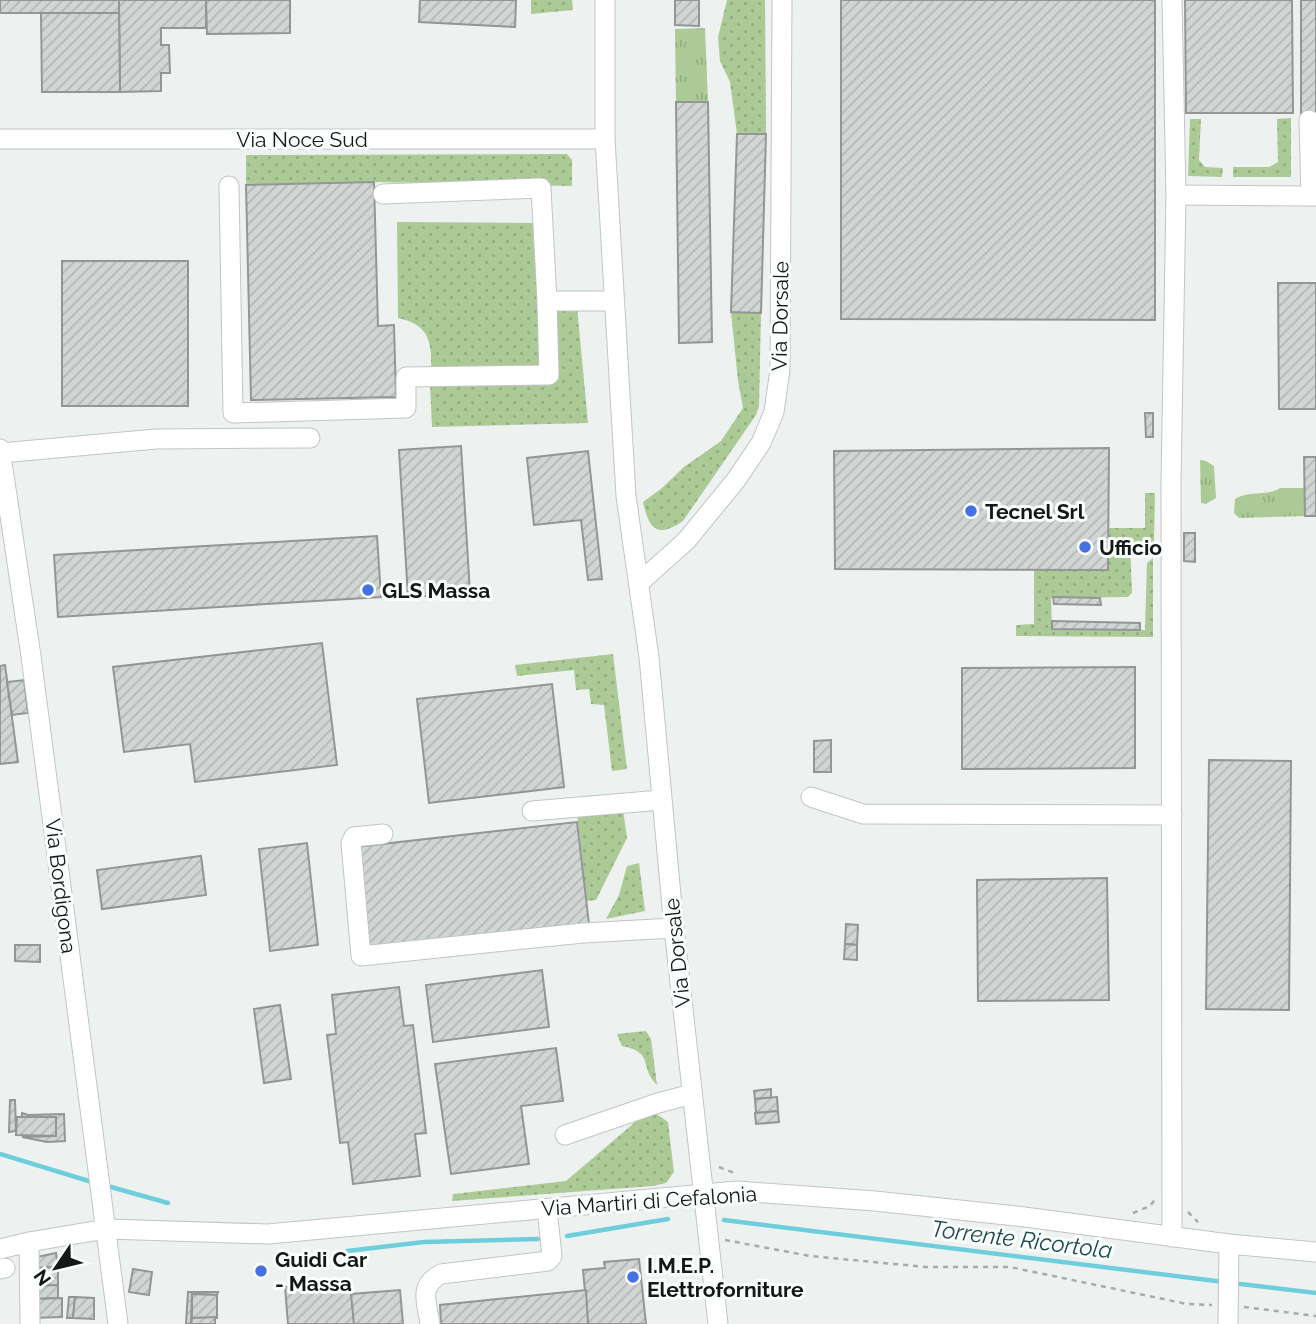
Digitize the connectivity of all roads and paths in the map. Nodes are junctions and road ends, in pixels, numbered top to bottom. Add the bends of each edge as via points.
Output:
1 (605, 0) edge
2 (782, 0) edge
3 (1172, 0) edge
4 (1309, 120) dead end
5 (0, 139) edge
6 (605, 139) junction
7 (229, 186) dead end
8 (383, 194) dead end
9 (1176, 195) junction
10 (1313, 195) edge
11 (547, 301) junction
12 (614, 301) junction
13 (310, 438) dead end
14 (1, 456) edge
15 (639, 583) junction
16 (811, 797) dead end
17 (662, 800) junction
18 (531, 811) dead end
19 (1172, 815) junction
20 (383, 834) dead end
21 (674, 928) junction
22 (692, 1094) junction
23 (565, 1135) dead end
24 (703, 1194) junction
25 (1186, 1207) dead end
26 (547, 1209) junction
27 (1199, 1223) dead end
28 (106, 1229) junction
29 (1172, 1237) junction
30 (707, 1238) junction
31 (29, 1242) junction
32 (1229, 1244) junction
33 (1316, 1252) edge
34 (2, 1262) edge
35 (1228, 1309) edge
36 (1316, 1316) edge
37 (30, 1324) edge
38 (118, 1324) edge
39 (430, 1324) edge
40 (718, 1324) edge

1 - 6 street, Via Dorsale
2 - 15 street, Via Dorsale via 780,370 774,412 761,443 736,480 686,541
3 - 9 street
4 - 10 street
5 - 6 street, Via Noce Sud
6 - 12 street, Via Dorsale
7 - 11 street via 233,412 406,408 407,377 549,374
8 - 11 street via 541,188
9 - 10 street
9 - 19 street
11 - 12 street
12 - 15 street, Via Dorsale via 626,496
13 - 14 street via 156,439
14 - 28 street, Via Bordigona
15 - 17 street, Via Dorsale
16 - 19 street via 863,814
17 - 18 street
17 - 21 street, Via Dorsale
19 - 29 street
20 - 21 street via 354,837 351,844 361,956
21 - 22 street, Via Dorsale
22 - 23 street
22 - 24 street, Via Dorsale
24 - 26 street, Via Martiri di Cefalonia
24 - 29 street, Via Martiri di Cefalonia via 737,1191 862,1200
24 - 30 street, Via Dorsale
25 - 27 path
26 - 28 street, Via Martiri di Cefalonia via 268,1234
26 - 39 street via 552,1256 548,1261 441,1274 425,1289
28 - 31 street, Via Martiri di Cefalonia
28 - 38 street, Via Bordigona
29 - 32 street, Via Martiri di Cefalonia
30 - 35 path via 810,1256 926,1267 1010,1267
30 - 40 street, Via Dorsale
31 - 34 street, Via Martiri di Cefalonia
31 - 37 street
32 - 33 street, Via Martiri di Cefalonia
32 - 35 street
35 - 36 path

